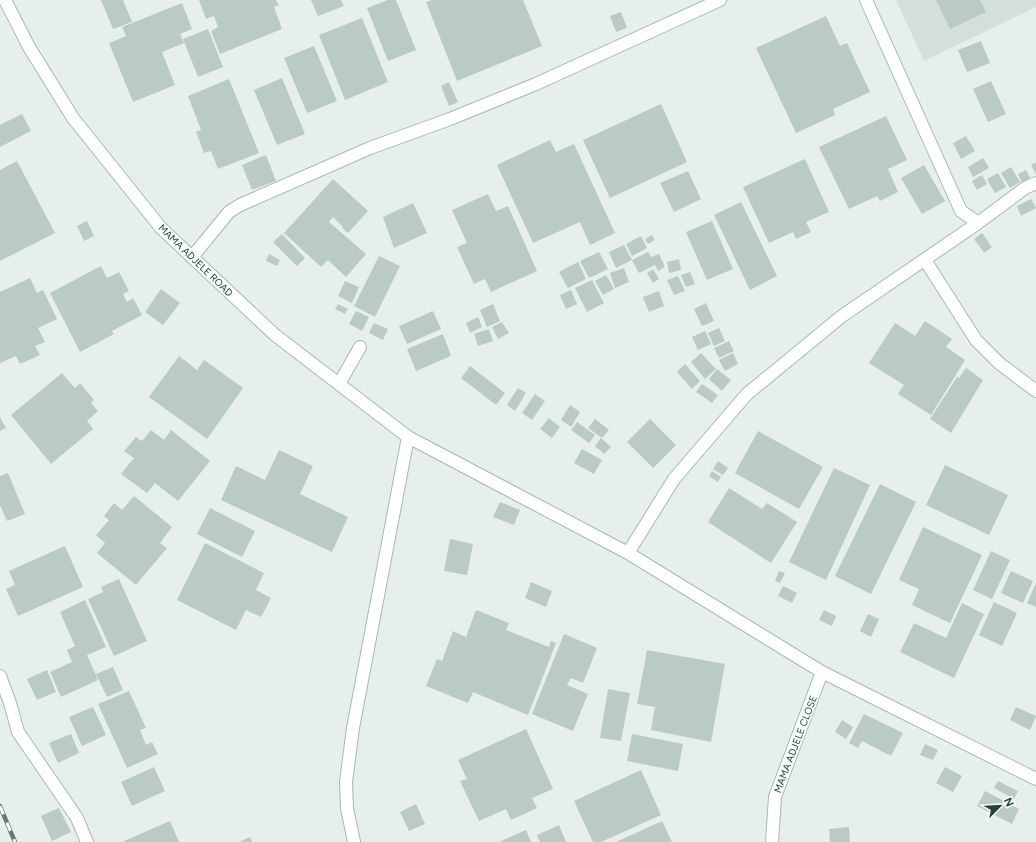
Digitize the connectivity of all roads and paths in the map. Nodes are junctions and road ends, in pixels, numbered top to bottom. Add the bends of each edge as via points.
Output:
1 (5, 0) edge
2 (720, 0) edge
3 (866, 0) edge
4 (1036, 183) edge
5 (978, 223) junction
6 (192, 257) junction
7 (925, 260) junction
8 (360, 347) dead end
9 (339, 384) junction
10 (1036, 391) edge
11 (408, 437) junction
12 (628, 553) junction
13 (822, 672) junction
14 (0, 676) edge
15 (1036, 779) edge
16 (87, 842) edge
17 (354, 842) edge
18 (772, 842) edge

1 - 6 street, MAMA ADJELE ROAD via 29,47 73,118 161,228
2 - 6 street via 536,84 370,148 240,205 229,212
3 - 5 street via 961,211
4 - 5 street via 1025,188
5 - 7 street
6 - 9 street, MAMA ADJELE ROAD via 275,335
7 - 10 street via 976,340 999,363
7 - 12 street via 842,316 747,394 674,479
8 - 9 street
9 - 11 street, MAMA ADJELE ROAD
11 - 12 street, MAMA ADJELE ROAD
11 - 17 street via 353,728 346,782 347,808
12 - 13 street, MAMA ADJELE ROAD
13 - 15 street, MAMA ADJELE ROAD
13 - 18 street, MAMA ADJELE CLOSE via 775,797
14 - 16 street via 18,732 77,818

